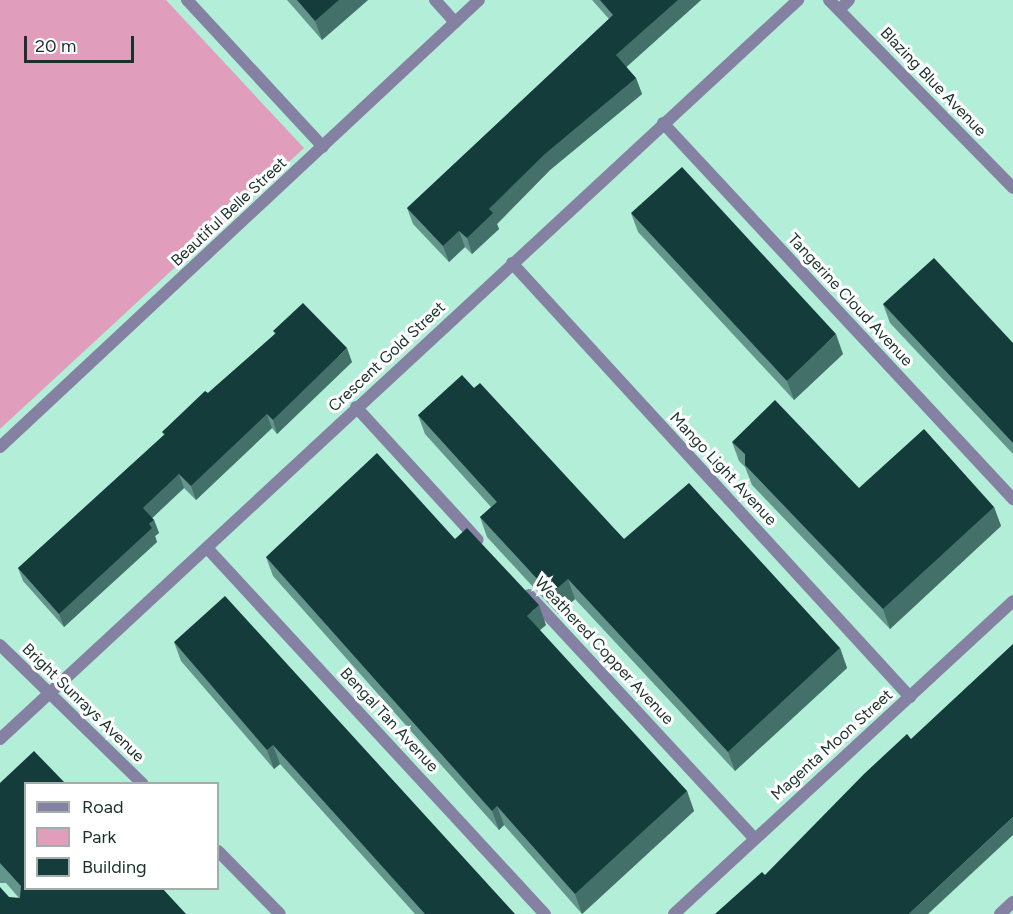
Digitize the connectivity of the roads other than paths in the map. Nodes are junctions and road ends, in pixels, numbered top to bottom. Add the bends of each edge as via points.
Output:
1 (187, 0) edge
2 (435, 0) edge
3 (479, 0) edge
4 (798, 0) edge
5 (829, 0) edge
6 (849, 0) edge
7 (839, 10) junction
8 (456, 22) junction
9 (663, 123) junction
10 (323, 147) junction
11 (1013, 188) edge
12 (512, 263) junction
13 (356, 407) junction
14 (0, 447) edge
15 (1013, 499) edge
16 (486, 548) edge
17 (208, 549) junction
18 (518, 583) edge
19 (1013, 601) edge
20 (0, 645) edge
21 (48, 694) junction
22 (910, 697) junction
23 (0, 739) edge
24 (142, 782) edge
25 (754, 838) junction
26 (219, 852) edge
27 (1013, 902) edge
28 (280, 914) edge
29 (545, 914) edge
30 (674, 914) edge
31 (1000, 914) edge

1 - 10 street
2 - 8 street
3 - 8 street, Beautiful Belle Street
4 - 9 street, Crescent Gold Street
5 - 7 street, Blazing Blue Avenue
6 - 7 street
7 - 11 street, Blazing Blue Avenue
8 - 10 street, Beautiful Belle Street
9 - 12 street, Crescent Gold Street
9 - 15 street, Tangerine Cloud Avenue
10 - 14 street, Beautiful Belle Street
12 - 13 street, Crescent Gold Street
12 - 22 street, Mango Light Avenue
13 - 16 street
13 - 17 street, Crescent Gold Street
17 - 21 street, Crescent Gold Street
17 - 29 street, Bengal Tan Avenue
18 - 25 street, Weathered Copper Avenue
19 - 22 street, Magenta Moon Street
20 - 21 street, Bright Sunrays Avenue
21 - 23 street, Crescent Gold Street
21 - 24 street, Bright Sunrays Avenue
22 - 25 street, Magenta Moon Street
25 - 30 street, Magenta Moon Street
26 - 28 street
27 - 31 street

